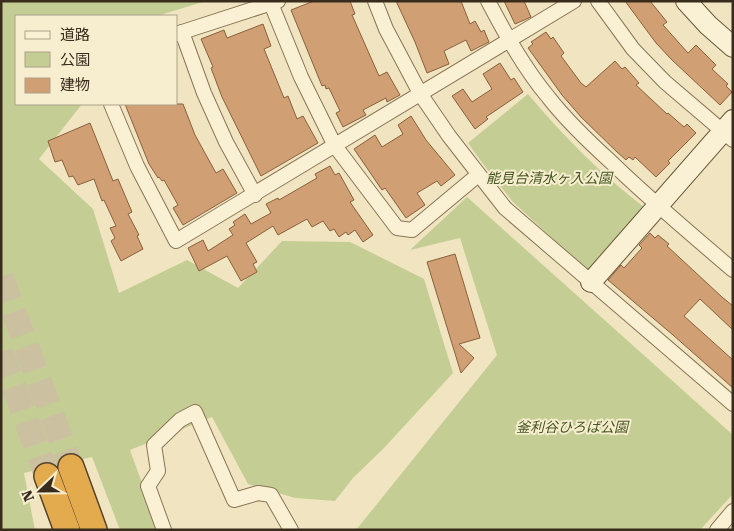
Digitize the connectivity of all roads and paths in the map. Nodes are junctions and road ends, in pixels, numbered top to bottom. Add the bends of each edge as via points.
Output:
1 (375, 1) edge
2 (488, 1) edge
3 (574, 1) edge
4 (598, 1) edge
5 (686, 1) edge
6 (273, 2) edge
7 (179, 33) edge
8 (508, 40) junction
9 (733, 47) edge
10 (421, 95) junction
11 (111, 105) edge
12 (730, 130) edge
13 (335, 146) junction
14 (478, 175) junction
15 (255, 195) junction
16 (657, 206) junction
17 (733, 270) edge
18 (591, 282) junction
19 (733, 404) edge
20 (72, 467) tunnel mouth
21 (48, 476) tunnel mouth
22 (733, 511) edge
23 (67, 530) edge
24 (94, 530) edge
25 (164, 530) edge
26 (291, 530) edge
27 (717, 530) edge

1 - 10 street
2 - 8 street
3 - 8 street
4 - 12 street via 633,49 665,82
5 - 9 street
6 - 7 street
6 - 13 street via 301,77
7 - 15 street via 218,126
8 - 10 street
8 - 16 street via 572,125
10 - 13 street
10 - 14 street
11 - 15 street via 137,166 176,241
12 - 16 street
13 - 14 street via 397,228 412,230
13 - 15 street
14 - 18 street via 505,208
16 - 17 street
16 - 18 street
18 - 19 street
20 - 24 highway
21 - 23 highway
22 - 27 street
25 - 26 street via 148,486 158,471 154,445 180,420 195,412 234,500 258,493 271,496

